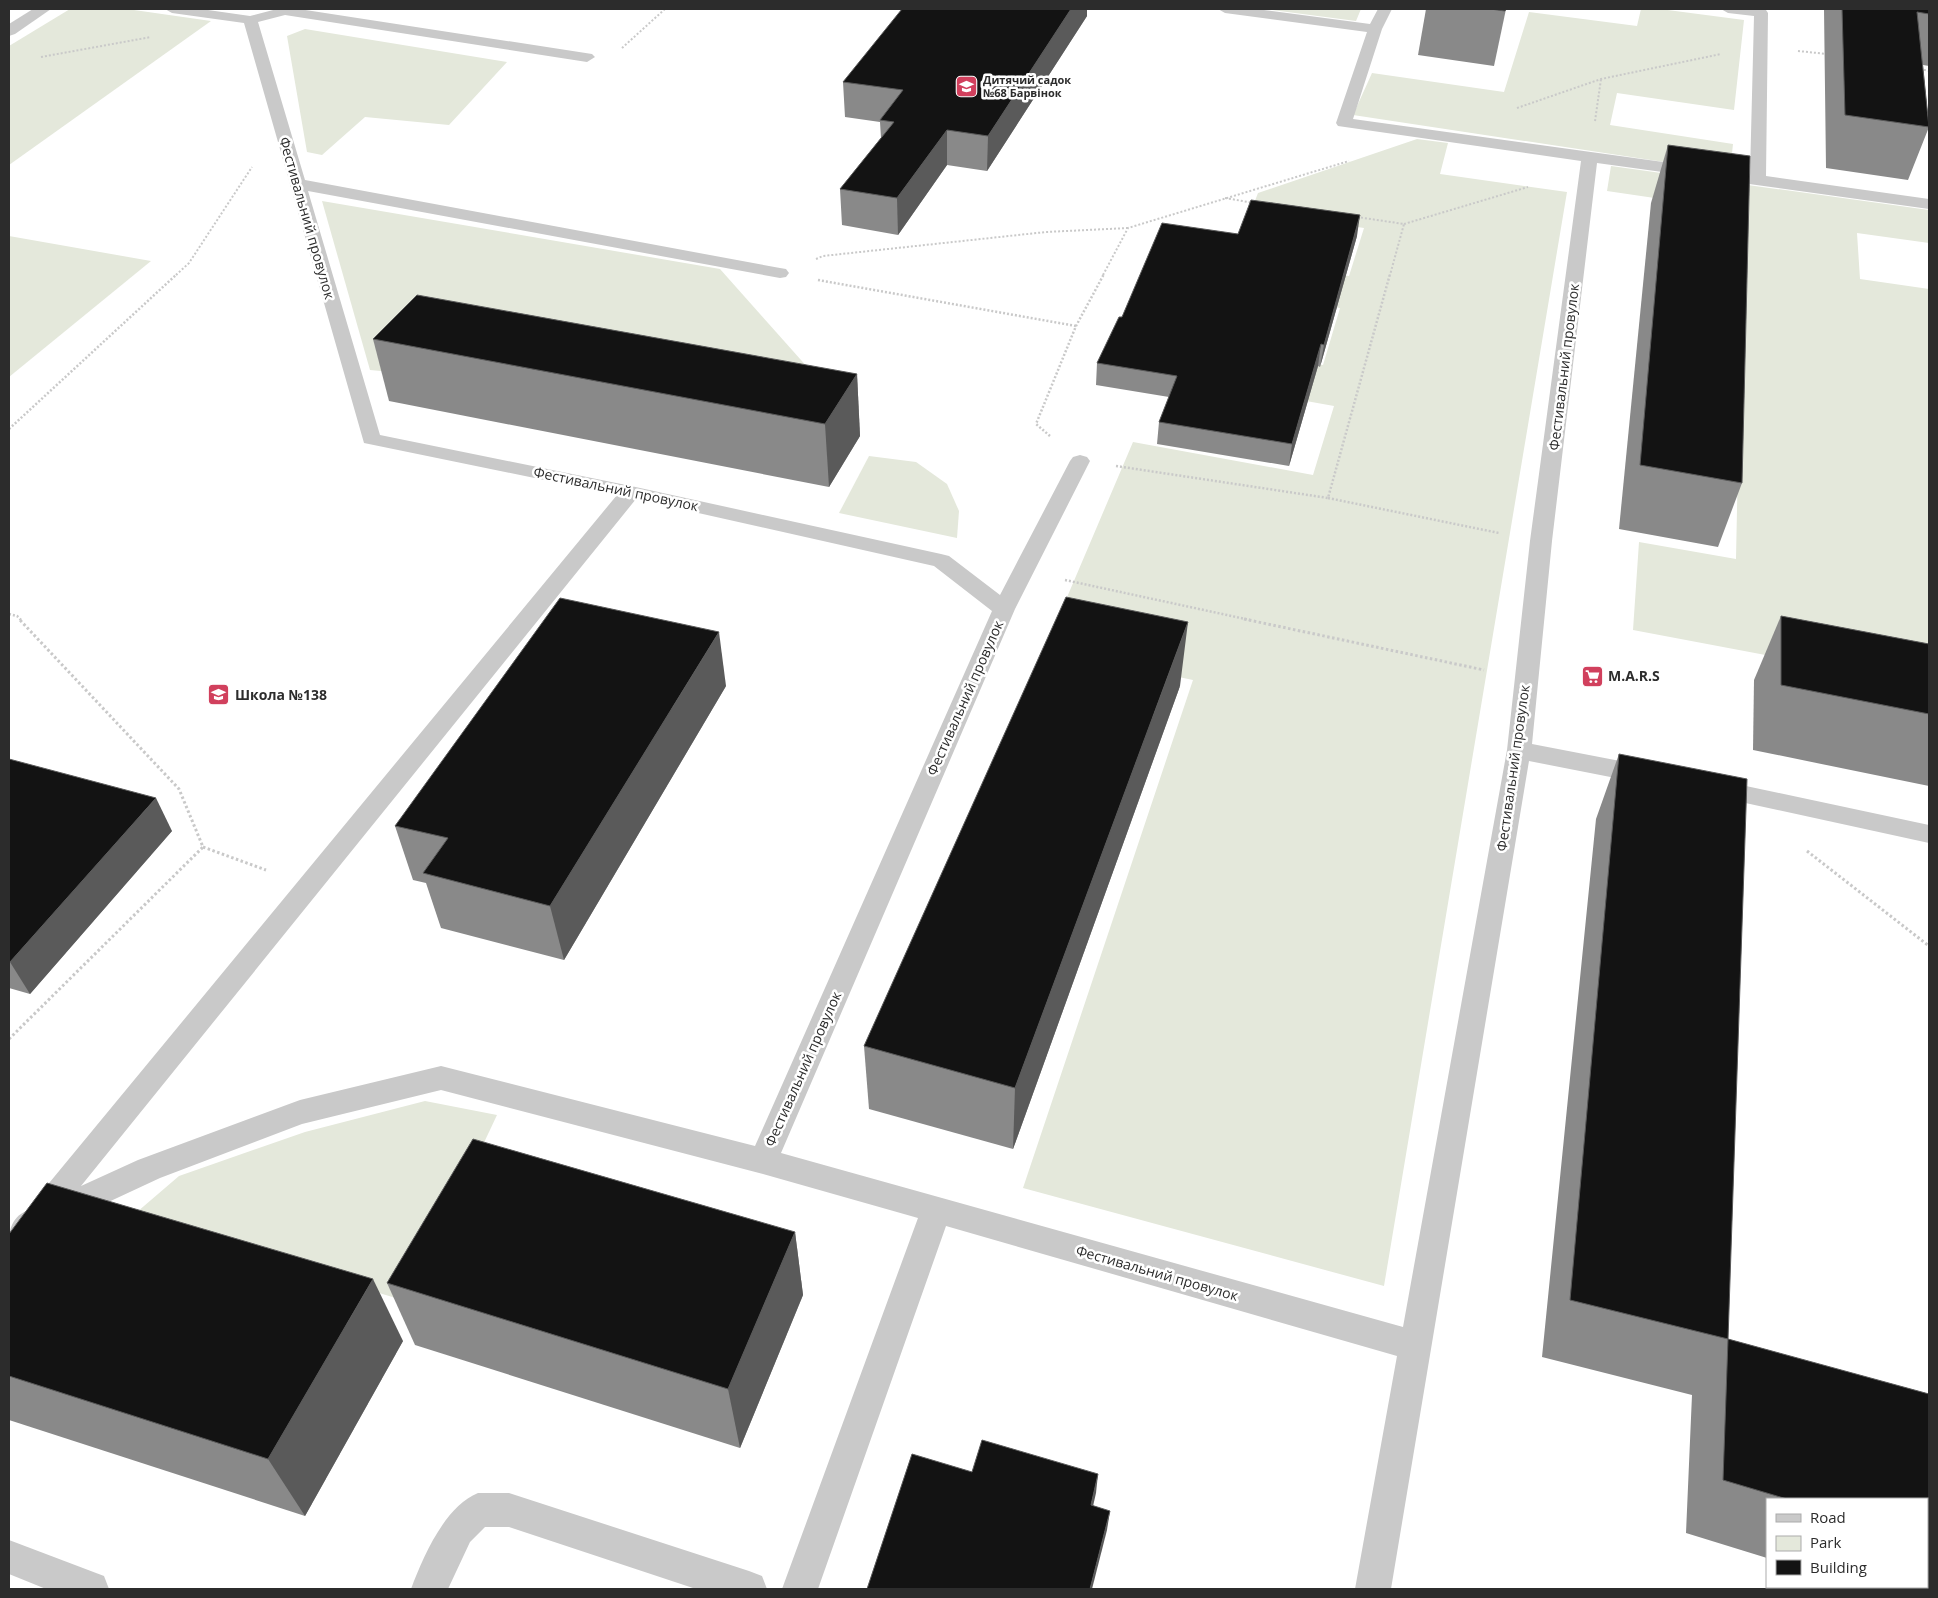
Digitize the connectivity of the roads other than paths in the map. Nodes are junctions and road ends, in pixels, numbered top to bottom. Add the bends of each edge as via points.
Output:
1 (43, 9) edge
2 (172, 9) edge
3 (1225, 9) edge
4 (1384, 9) edge
5 (1728, 9) edge
6 (250, 20) junction
7 (1375, 29) junction
8 (9, 31) edge
9 (587, 56) road end
10 (1590, 163) junction
11 (1758, 180) junction
12 (297, 184) junction
13 (1929, 204) edge
14 (780, 274) road end
15 (1080, 461) road end
16 (631, 492) junction
17 (1004, 609) junction
18 (1519, 750) junction
19 (1929, 834) edge
20 (762, 1161) junction
21 (936, 1210) junction
22 (33, 1222) junction
23 (9, 1253) edge
24 (1416, 1346) junction
25 (9, 1557) edge
26 (91, 1589) edge
27 (429, 1589) edge
28 (748, 1589) edge
29 (800, 1589) edge
30 (1372, 1589) edge

1 - 8 street
2 - 6 lane
3 - 7 lane
4 - 7 lane
5 - 11 lane via 1760,13
6 - 9 lane via 285,12
6 - 12 lane, Фестивальний провулок
7 - 10 lane via 1344,123
10 - 11 lane
10 - 18 lane, Фестивальний провулок via 1541,541
11 - 13 lane
12 - 14 lane
12 - 16 lane, Фестивальний провулок via 371,439
15 - 17 lane
16 - 17 lane, Фестивальний провулок via 941,561
16 - 22 lane
17 - 20 lane, Фестивальний провулок
18 - 19 lane
18 - 24 lane, Фестивальний провулок
20 - 21 lane, Фестивальний провулок
20 - 22 lane via 441,1078 300,1112 149,1169
21 - 24 lane, Фестивальний провулок
21 - 29 lane
22 - 23 lane
24 - 30 lane, Фестивальний провулок
25 - 26 lane
27 - 28 lane via 458,1530 478,1510 510,1510

